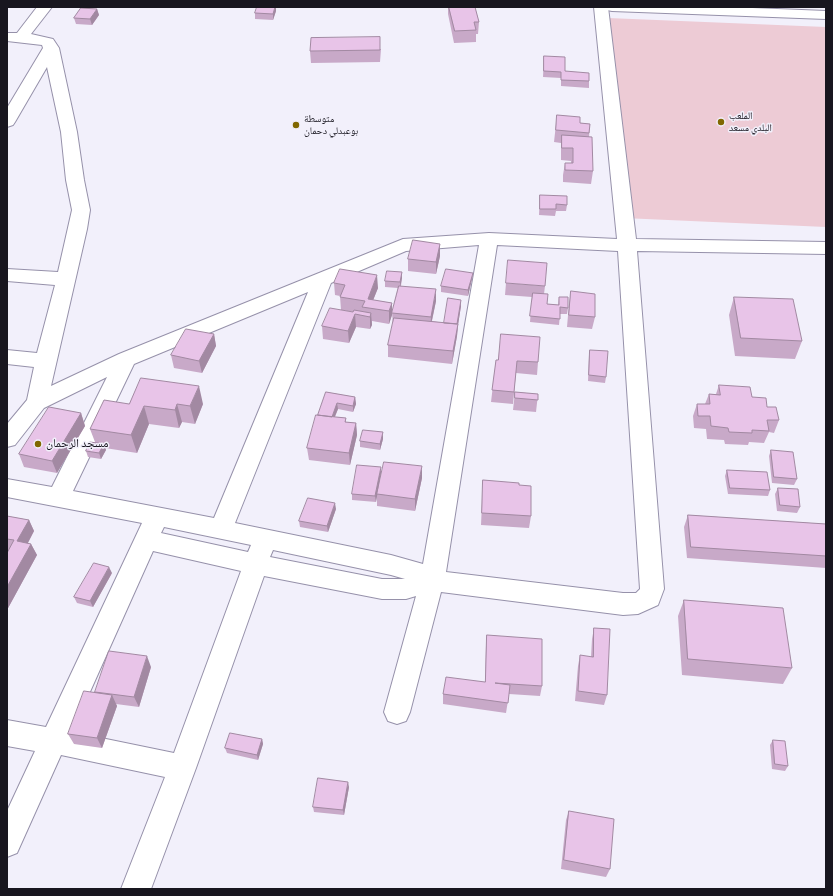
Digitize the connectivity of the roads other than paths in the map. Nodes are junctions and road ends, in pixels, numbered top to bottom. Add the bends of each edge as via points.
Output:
1 (45, 7) edge
2 (601, 7) edge
3 (612, 7) edge
4 (826, 15) edge
5 (14, 37) edge
6 (51, 48) junction
7 (7, 122) edge
8 (489, 239) junction
9 (627, 245) junction
10 (826, 248) edge
11 (7, 275) edge
12 (66, 279) junction
13 (323, 279) junction
14 (7, 356) edge
15 (45, 360) junction
16 (126, 360) junction
17 (37, 402) junction
18 (7, 439) edge
19 (7, 488) edge
20 (58, 497) junction
21 (156, 516) junction
22 (221, 530) junction
23 (146, 540) junction
24 (265, 540) junction
25 (256, 564) junction
26 (432, 581) junction
27 (397, 712) dead end
28 (7, 733) edge
29 (54, 741) junction
30 (182, 768) junction
31 (7, 843) edge
32 (136, 889) edge

1 - 5 street
2 - 9 street
3 - 4 street
5 - 6 street via 45,41
6 - 7 street
6 - 12 street via 69,132 81,210
8 - 9 street
8 - 13 street via 445,240 403,245
8 - 26 street
9 - 10 street
9 - 26 street via 652,589 649,598 638,603 623,604
11 - 12 street
12 - 15 street
13 - 16 street
13 - 22 street
14 - 15 street
15 - 17 street
16 - 17 street
16 - 20 street
17 - 18 street
19 - 20 street
20 - 21 street
21 - 22 street
21 - 23 street
22 - 24 street
23 - 25 street
23 - 29 street
24 - 25 street
24 - 26 street via 391,565 414,571
25 - 26 street via 382,589 406,588
25 - 30 street
26 - 27 street
28 - 29 street
29 - 30 street
29 - 31 street
30 - 32 street

